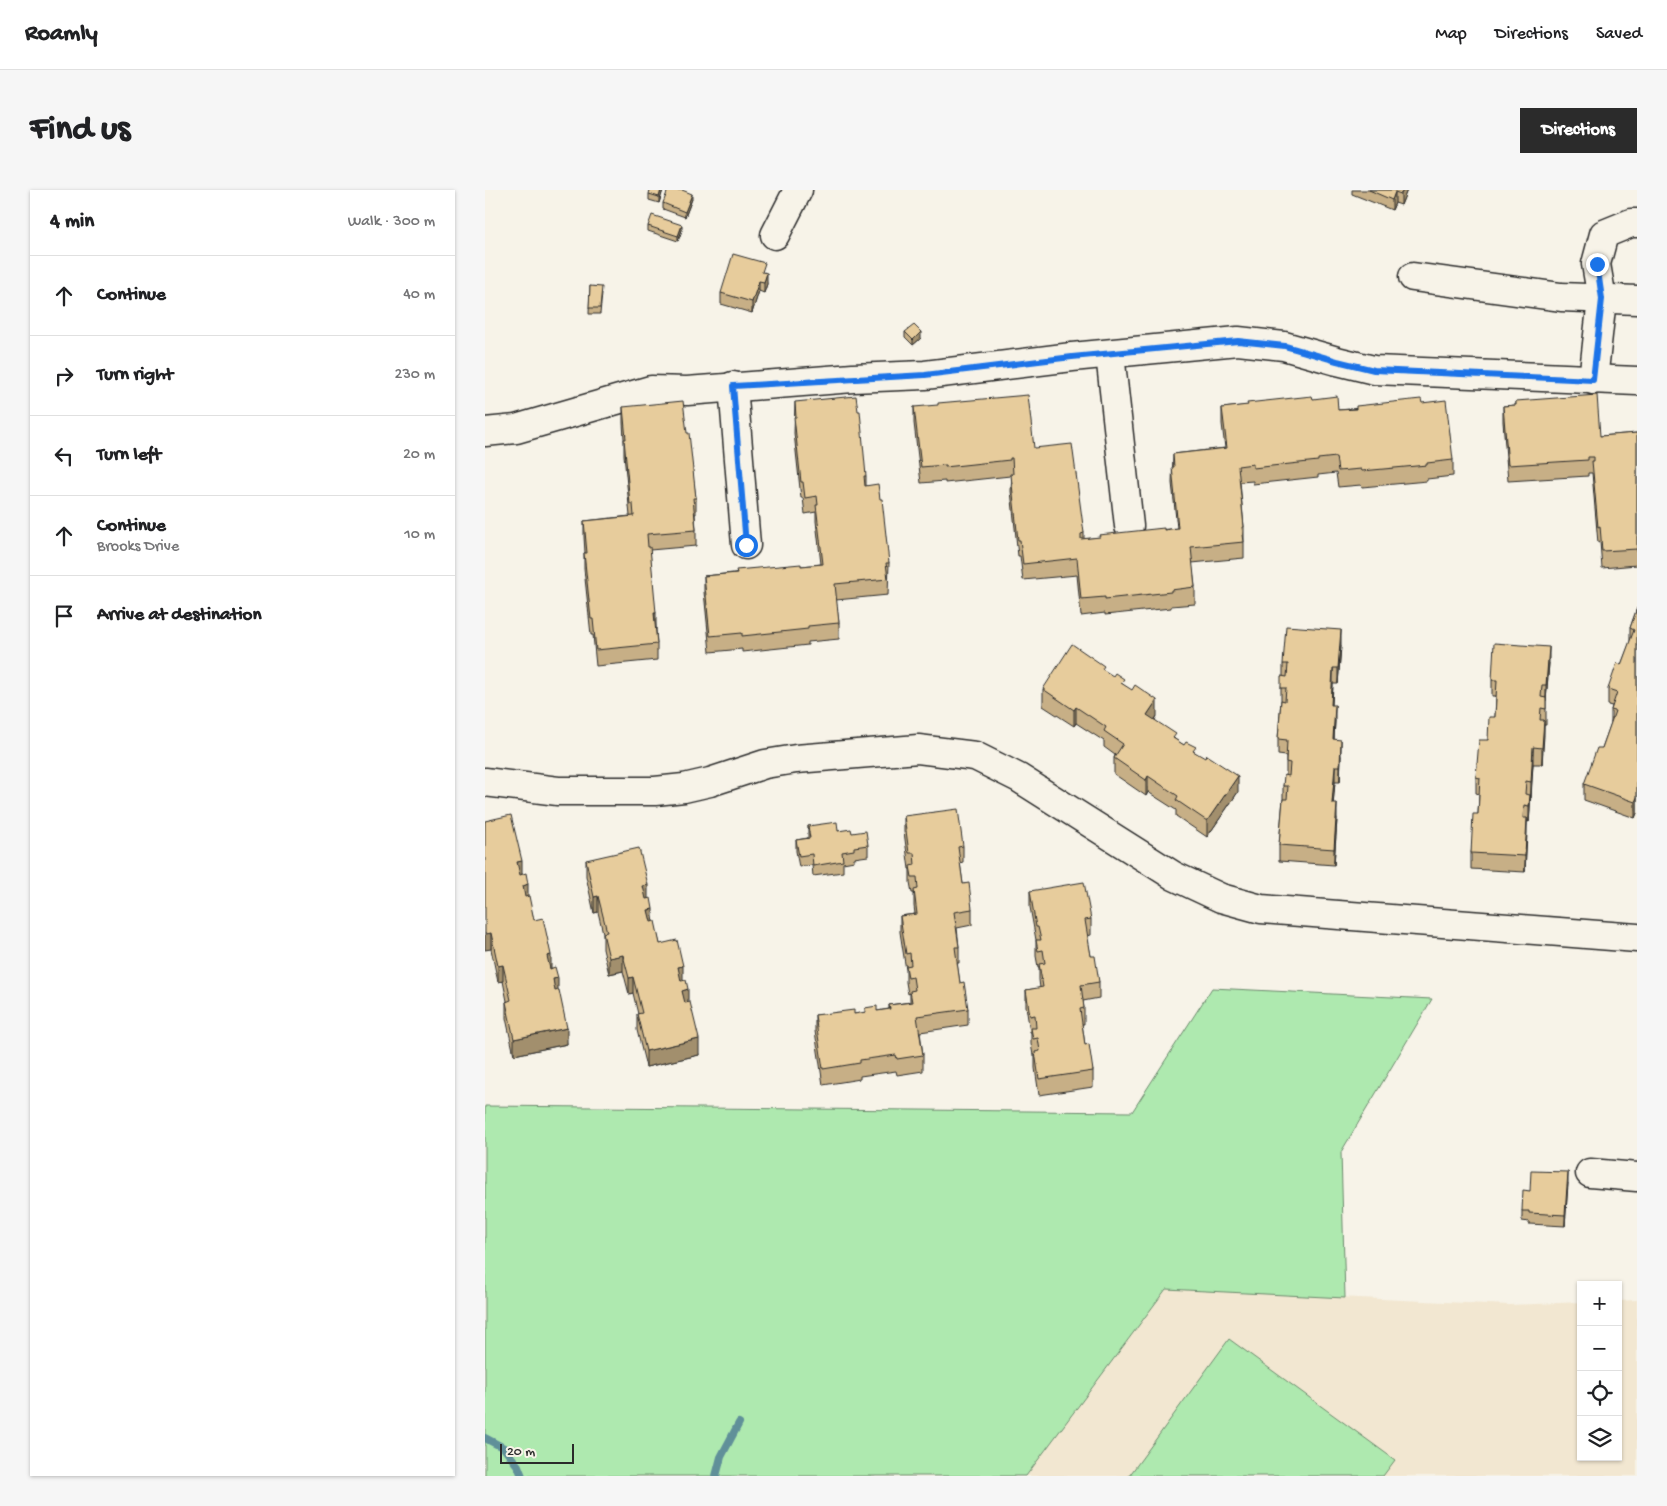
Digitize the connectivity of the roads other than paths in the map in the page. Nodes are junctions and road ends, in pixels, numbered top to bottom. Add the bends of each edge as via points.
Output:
1 (798, 190) edge
2 (1637, 223) edge
3 (775, 235) dead end
4 (1413, 277) dead end
5 (1602, 299) junction
6 (1637, 300) edge
7 (1110, 354) junction
8 (1593, 380) junction
9 (1637, 382) edge
10 (733, 386) junction
11 (485, 432) edge
12 (1129, 526) dead end
13 (746, 545) dead end
14 (485, 782) edge
15 (1637, 938) edge
16 (1590, 1173) dead end
17 (1637, 1176) edge

1 - 3 street
2 - 5 street via 1603,234 1597,264
4 - 5 street
5 - 6 street
5 - 8 street
7 - 8 street via 1238,341 1285,346 1374,370
7 - 10 street via 925,375
7 - 12 street
8 - 9 street
10 - 11 street via 687,391 651,390 516,428
10 - 13 street
14 - 15 street via 558,791 655,792 710,782 765,764 797,759 918,749 975,756 1019,778 1174,876 1221,898 1261,909
16 - 17 street

